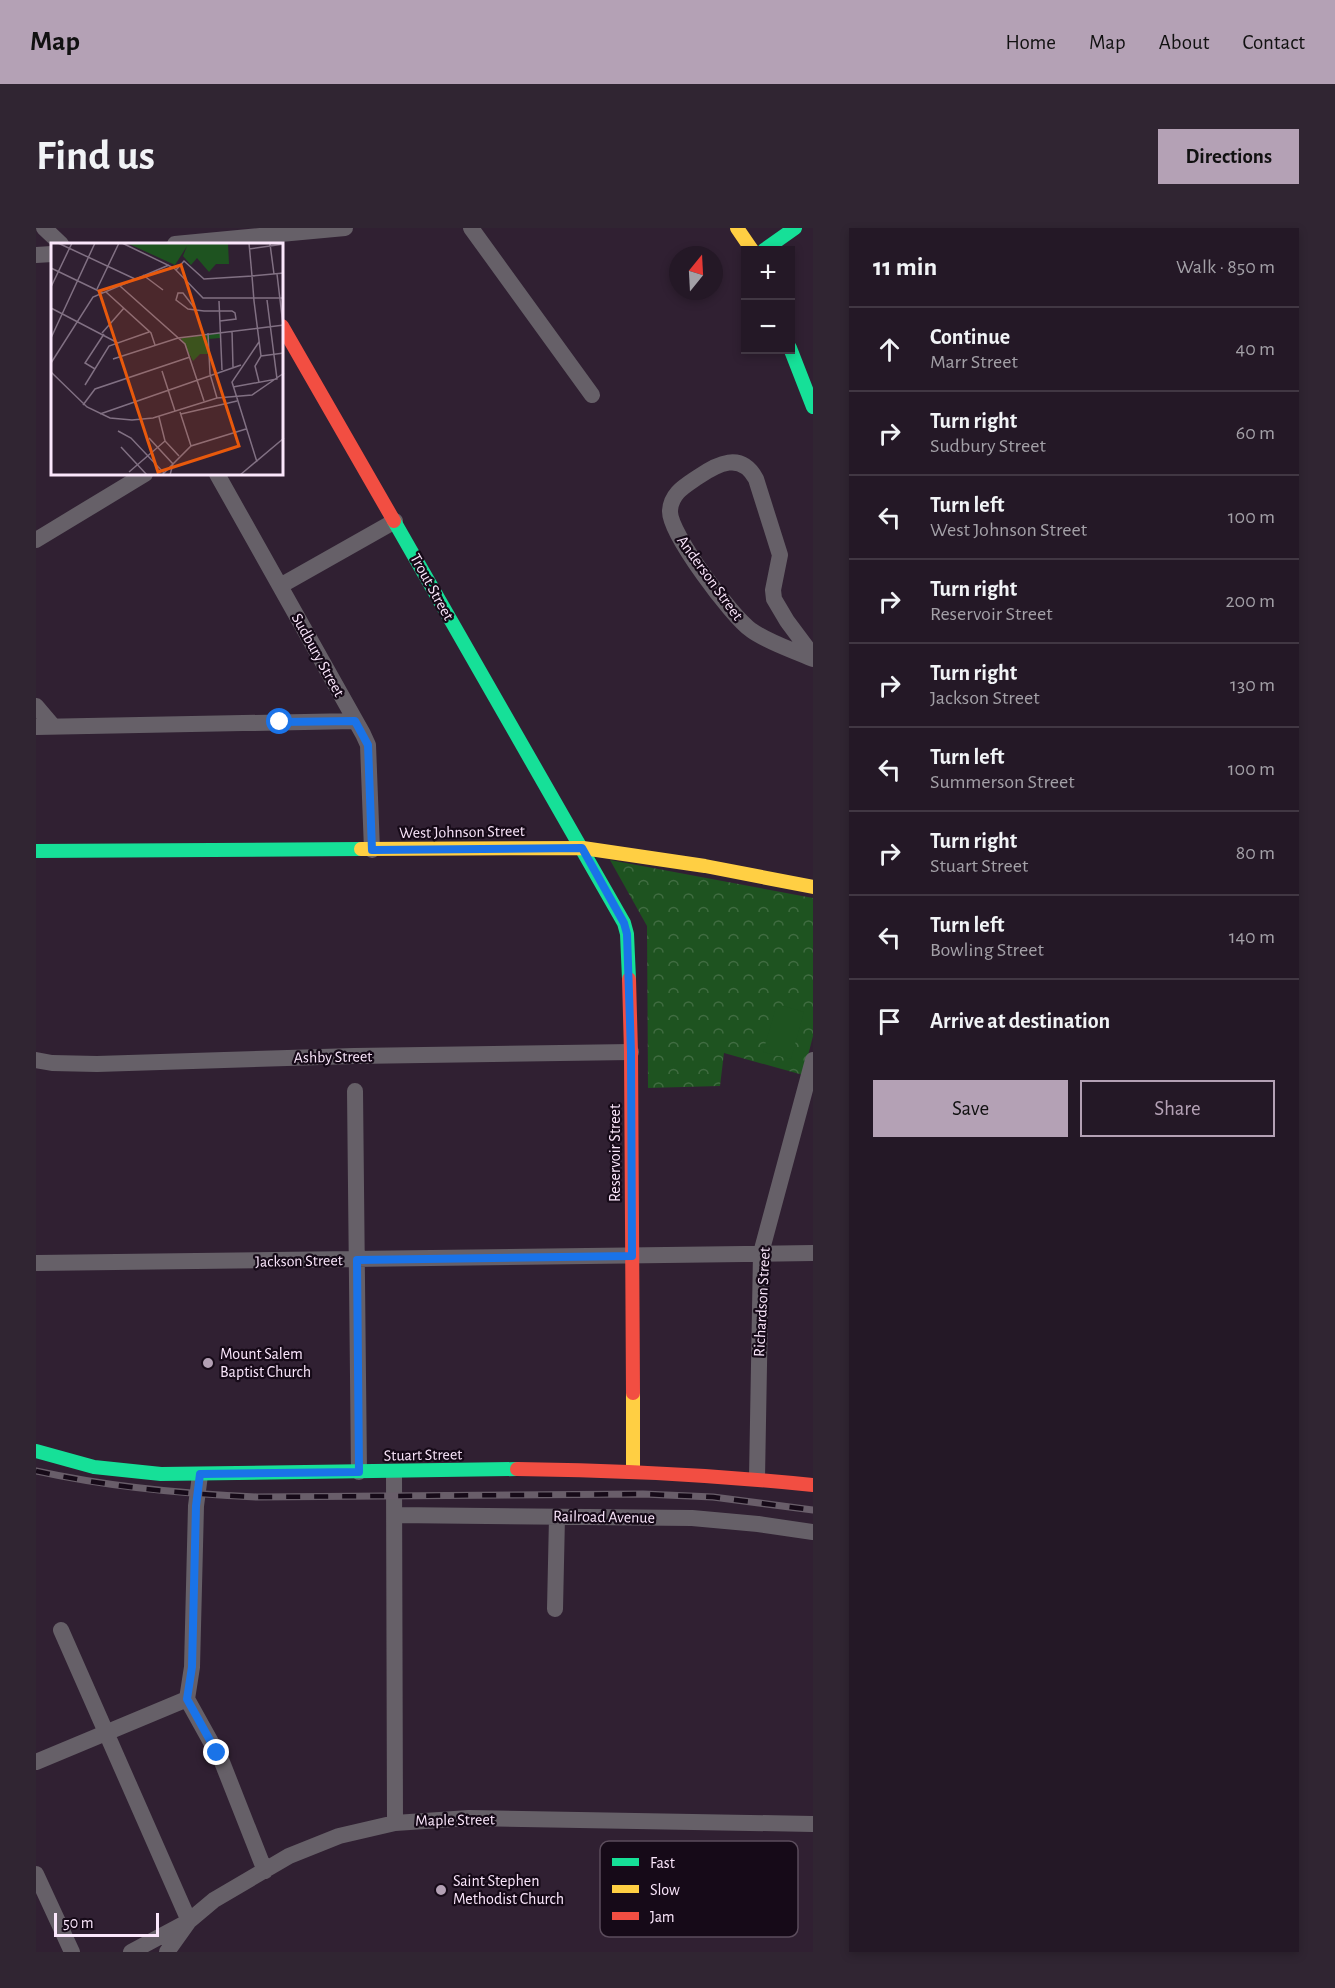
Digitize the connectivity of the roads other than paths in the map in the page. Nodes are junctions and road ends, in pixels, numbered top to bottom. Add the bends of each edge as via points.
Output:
1 (44, 228) edge
2 (345, 228) edge
3 (471, 228) edge
4 (736, 228) edge
5 (795, 228) edge
6 (233, 242) edge
7 (60, 243) edge
8 (204, 243) edge
9 (749, 246) edge
10 (770, 246) edge
11 (51, 254) edge
12 (36, 255) edge
13 (284, 329) edge
14 (792, 354) edge
15 (592, 395) dead end
16 (813, 407) edge
17 (142, 476) edge
18 (218, 476) edge
19 (395, 521) junction
20 (36, 540) edge
21 (280, 586) junction
22 (813, 658) edge
23 (36, 706) edge
24 (355, 721) junction
25 (44, 726) edge
26 (582, 848) junction
27 (372, 850) junction
28 (36, 851) edge
29 (813, 887) edge
30 (631, 1052) junction
31 (36, 1060) edge
32 (813, 1060) edge
33 (355, 1091) dead end
34 (761, 1253) junction
35 (813, 1253) edge
36 (632, 1256) junction
37 (357, 1260) junction
38 (36, 1263) edge
39 (36, 1452) edge
40 (633, 1470) junction
41 (359, 1472) junction
42 (394, 1472) junction
43 (200, 1474) junction
44 (757, 1478) junction
45 (813, 1485) edge
46 (395, 1515) junction
47 (557, 1517) junction
48 (813, 1532) edge
49 (555, 1609) dead end
50 (61, 1630) dead end
51 (188, 1698) junction
52 (105, 1733) junction
53 (36, 1762) edge
54 (395, 1822) junction
55 (813, 1824) edge
56 (264, 1871) junction
57 (36, 1874) edge
58 (189, 1921) junction
59 (72, 1952) edge
60 (131, 1952) edge
61 (166, 1952) edge

1 - 7 street
2 - 6 street
3 - 15 street
4 - 9 street
5 - 10 street
6 - 8 street
11 - 12 street
13 - 19 street, Trout Street
14 - 16 street
17 - 20 street
18 - 21 street, Sudbury Street
19 - 21 street
19 - 26 street, Trout Street
21 - 24 street, Sudbury Street
22 - 22 street, Anderson Street via 774,599 780,555 756,479 743,466 730,462 713,466 674,498 670,512 679,536 740,622 752,632
23 - 25 street
24 - 25 street
24 - 27 street, Sudbury Street via 368,745
26 - 27 street, West Johnson Street
26 - 29 street, West Johnson Street
26 - 30 street, Reservoir Street via 627,934
27 - 28 street, West Johnson Street
30 - 31 street, Ashby Street via 89,1064
30 - 36 street, Reservoir Street
32 - 34 street, Richardson Street
33 - 37 street
34 - 35 street, Jackson Street
34 - 36 street, Jackson Street
34 - 44 street, Richardson Street
36 - 37 street, Jackson Street
36 - 40 street, Reservoir Street
37 - 38 street, Jackson Street
37 - 41 street
39 - 43 street, Stuart Street via 94,1467
40 - 42 street, Stuart Street
40 - 44 street, Stuart Street
41 - 42 street, Stuart Street
41 - 43 street, Stuart Street
42 - 46 street
43 - 51 street
44 - 45 street, Stuart Street
46 - 47 street, Railroad Avenue
46 - 54 street
47 - 48 street, Railroad Avenue via 692,1518
47 - 49 street
50 - 52 street
51 - 52 street
51 - 56 street via 222,1762
52 - 53 street
52 - 58 street
54 - 55 street, Maple Street via 469,1818
54 - 56 street, Maple Street via 332,1838
56 - 58 street, Maple Street via 214,1900
57 - 59 street
58 - 60 street, Maple Street
58 - 61 street

